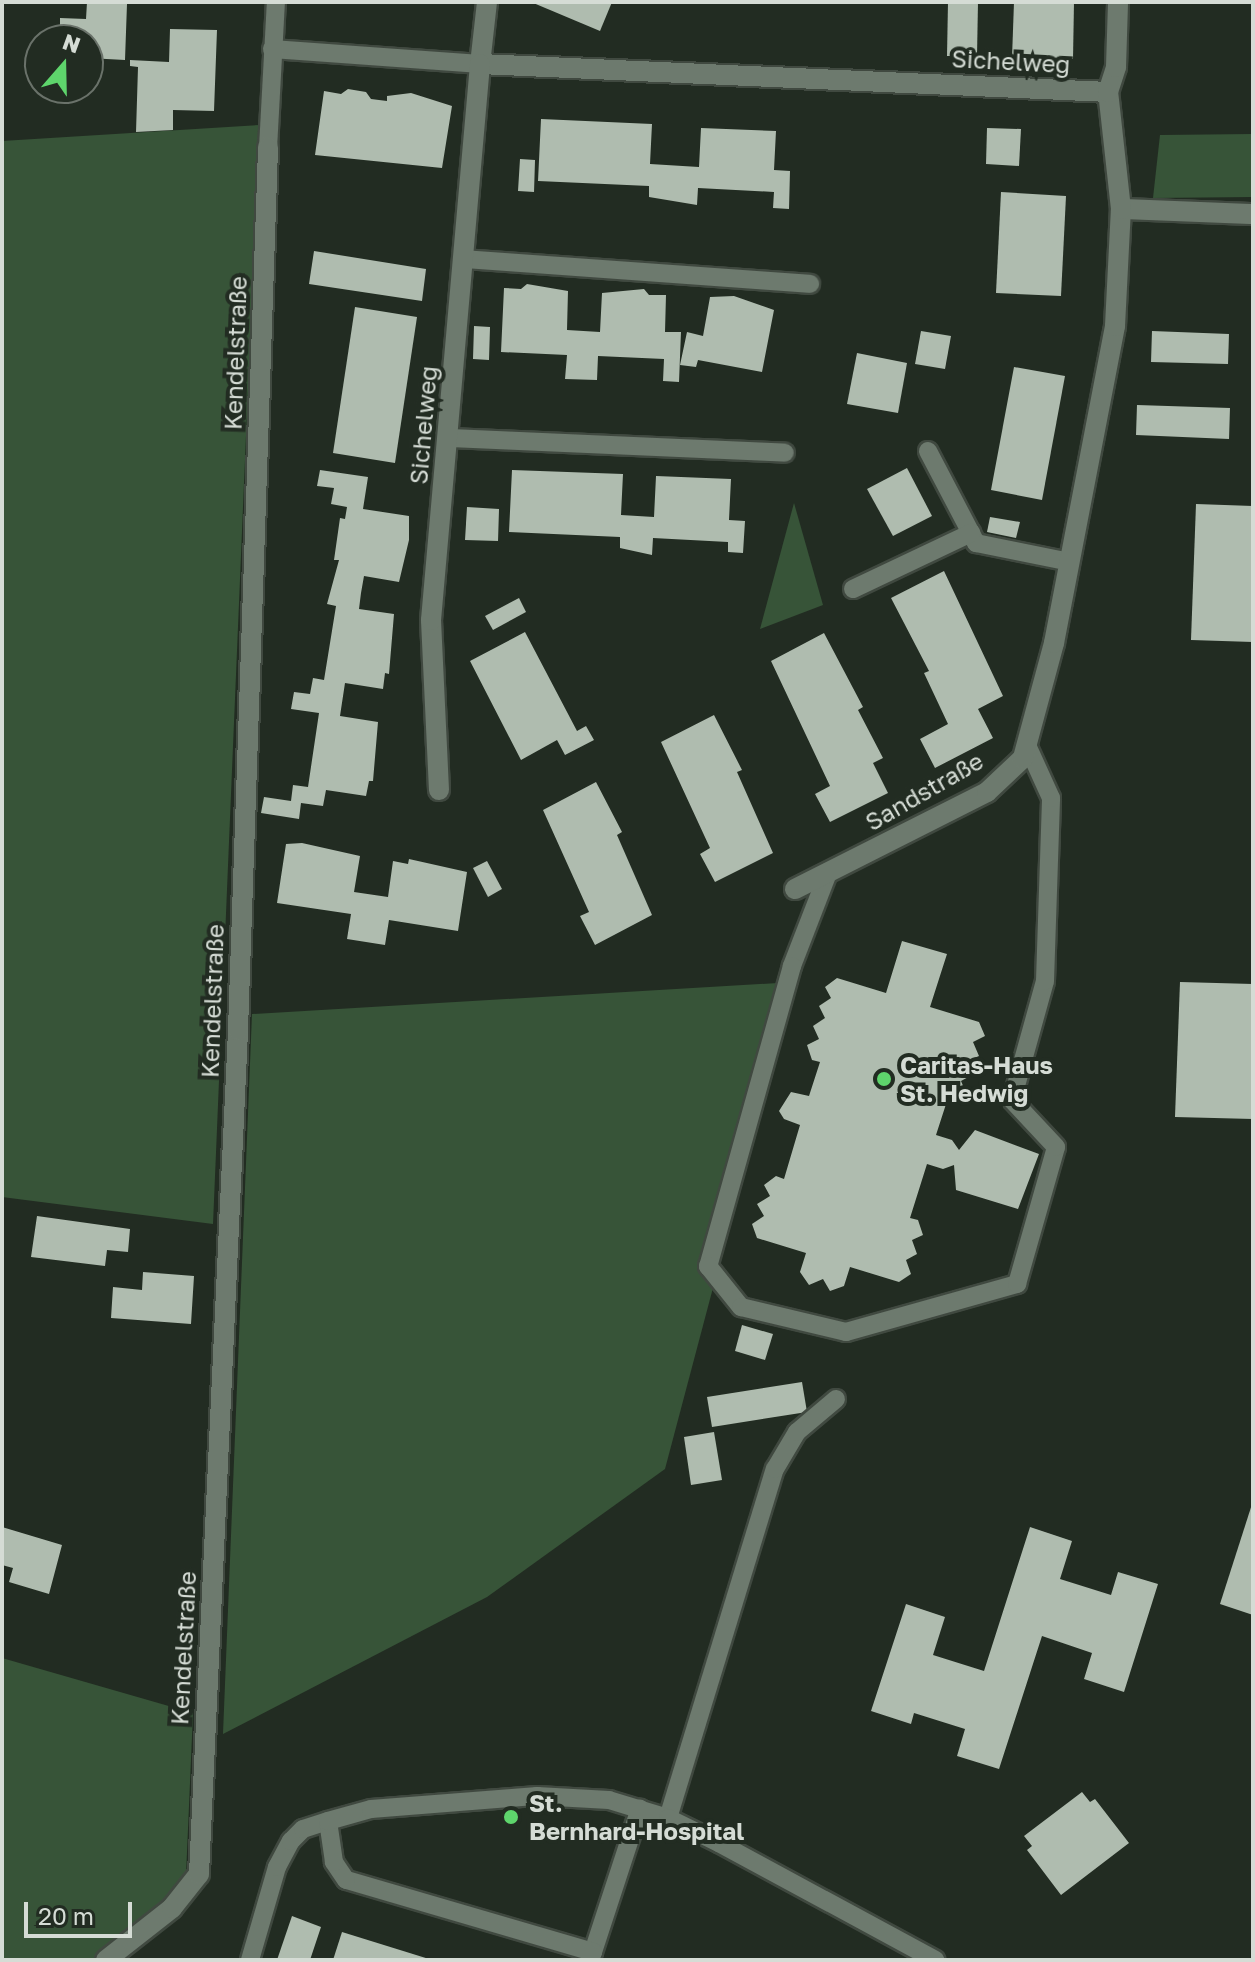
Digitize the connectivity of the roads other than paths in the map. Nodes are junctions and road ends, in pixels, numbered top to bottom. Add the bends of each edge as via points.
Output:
1 (276, 2) edge
2 (487, 2) edge
3 (1118, 2) edge
4 (272, 49) junction
5 (480, 64) junction
6 (1108, 92) junction
7 (268, 148) joint
8 (1121, 209) junction
9 (1253, 214) edge
10 (464, 259) junction
11 (810, 284) dead end
12 (448, 438) junction
13 (928, 451) dead end
14 (785, 453) dead end
15 (971, 533) junction
16 (1070, 562) junction
17 (853, 589) dead end
18 (1027, 745) junction
19 (439, 790) dead end
20 (828, 873) junction
21 (795, 889) dead end
22 (836, 1399) dead end
23 (640, 1808) junction
24 (668, 1818) junction
25 (328, 1821) junction
26 (592, 1956) edge
27 (106, 1960) edge
28 (250, 1960) edge
29 (935, 1960) edge

1 - 4 lane, Kendelstraße
2 - 5 street, Sichelweg
3 - 6 street, Sandstraße via 1116,67
4 - 5 lane
4 - 7 lane, Kendelstraße
5 - 6 street, Sichelweg
5 - 10 street, Sichelweg
6 - 8 street, Sandstraße
7 - 27 street, Kendelstraße via 238,1030 199,1874 172,1908
8 - 9 street
8 - 16 street, Sandstraße via 1115,326
10 - 11 lane
10 - 12 street, Sichelweg
12 - 14 lane
12 - 19 street, Sichelweg via 431,620
13 - 15 lane
15 - 16 lane via 976,543
15 - 17 lane
16 - 18 street, Sandstraße
18 - 20 street, Sandstraße via 1023,758 987,792
18 - 20 lane via 1051,798 1045,981 1012,1100 1056,1147 1017,1284 846,1332 741,1307 708,1266 792,966
20 - 21 street, Sandstraße
22 - 24 lane via 797,1432 775,1469
23 - 24 lane
23 - 25 lane via 578,1795 537,1796 371,1809
23 - 26 lane
24 - 29 lane
25 - 26 lane via 334,1862 346,1880
25 - 28 lane via 303,1829 291,1841 277,1867

